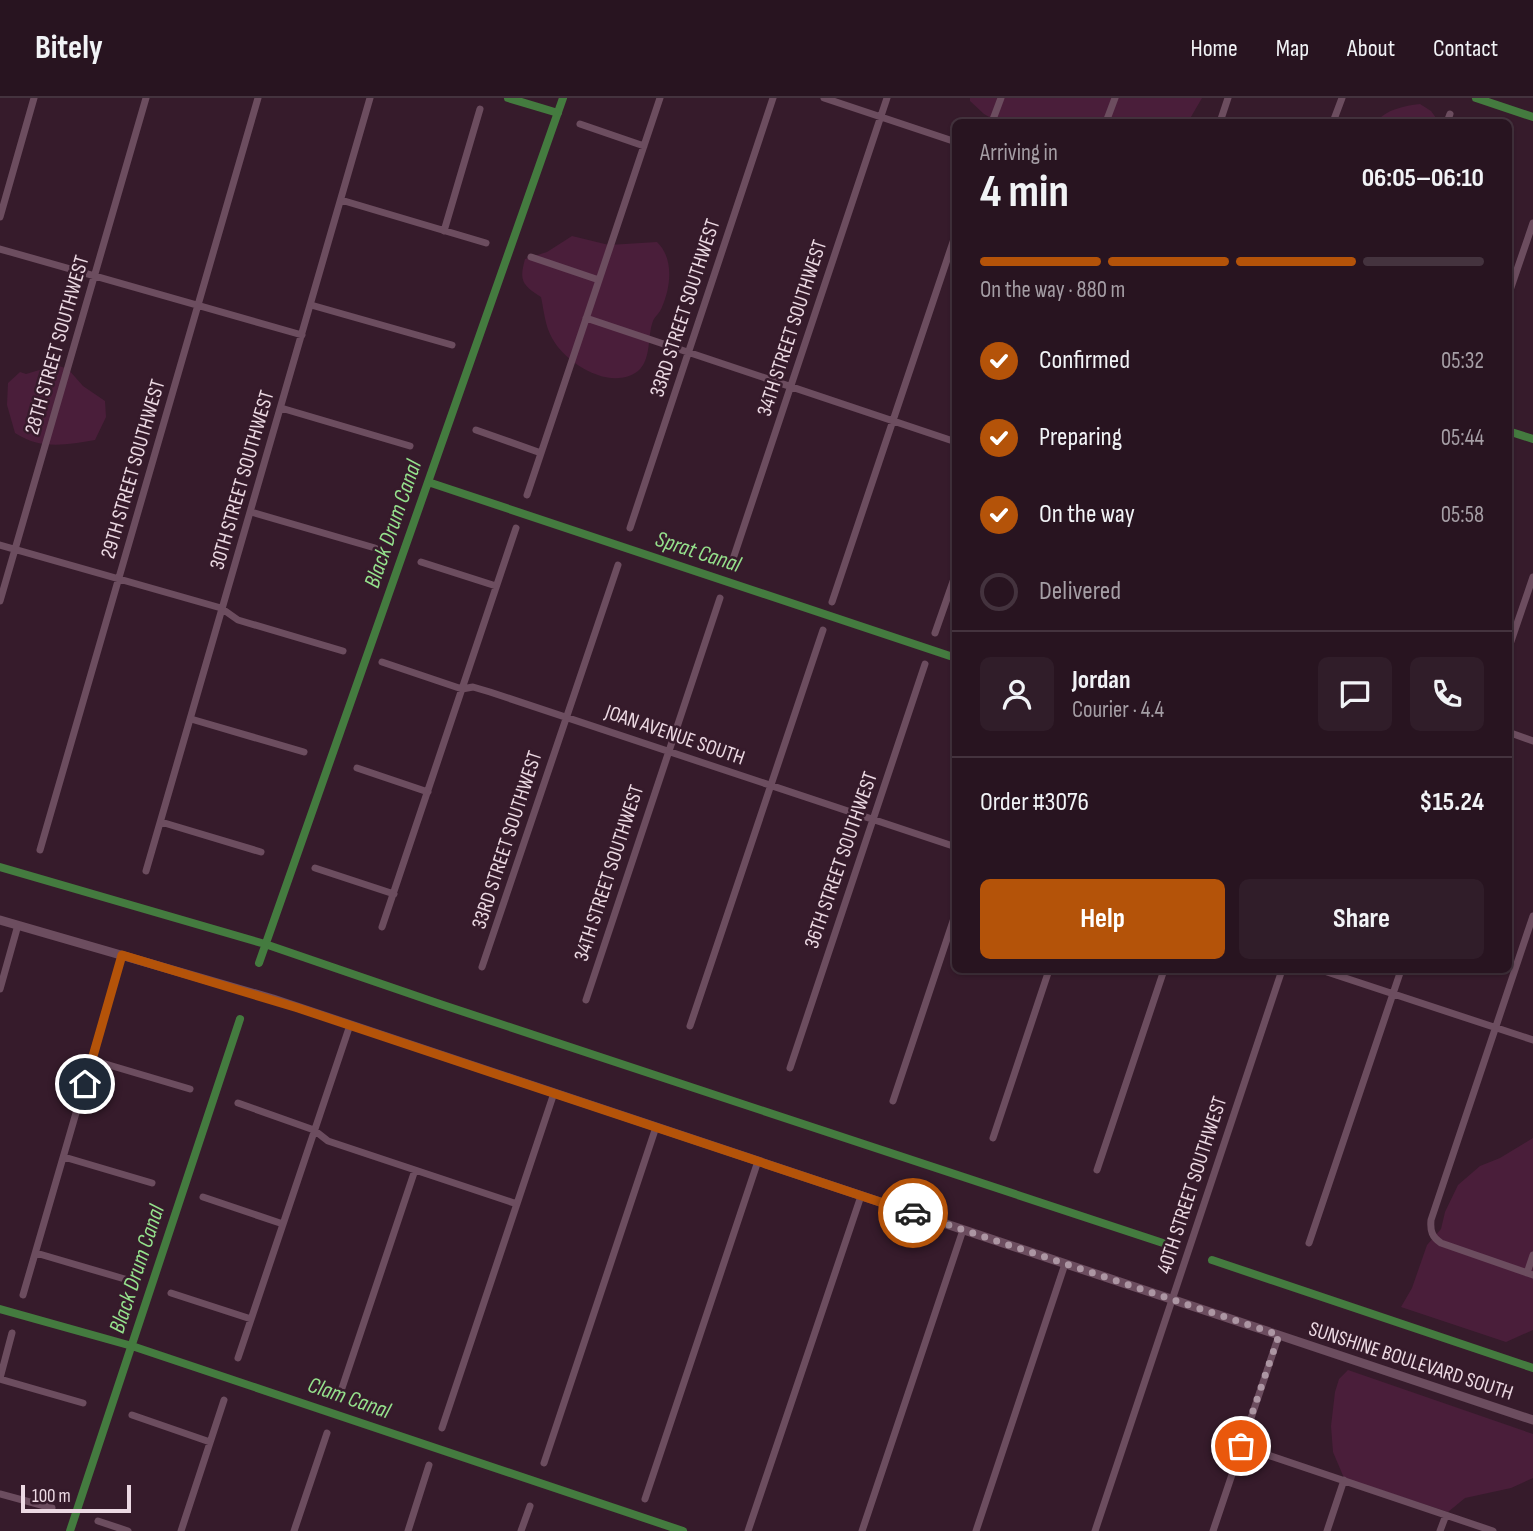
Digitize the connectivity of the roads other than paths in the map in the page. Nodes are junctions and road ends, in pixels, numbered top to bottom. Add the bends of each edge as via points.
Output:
1 (34, 98) edge
2 (146, 98) edge
3 (258, 98) edge
4 (370, 98) edge
5 (660, 98) edge
6 (774, 98) edge
7 (824, 98) edge
8 (887, 98) edge
9 (1001, 98) edge
10 (1115, 98) edge
11 (1228, 98) edge
12 (1342, 98) edge
13 (480, 109) dead end
14 (880, 117) junction
15 (993, 119) edge
16 (1107, 119) edge
17 (1221, 119) edge
18 (1334, 119) edge
19 (580, 124) dead end
20 (952, 141) edge
21 (644, 146) junction
22 (341, 200) junction
23 (0, 216) edge
24 (1533, 223) edge
25 (444, 231) junction
26 (486, 243) dead end
27 (952, 245) edge
28 (0, 249) edge
29 (531, 257) dead end
30 (94, 276) junction
31 (599, 279) junction
32 (1512, 284) edge
33 (311, 305) junction
34 (198, 306) junction
35 (586, 318) junction
36 (302, 335) junction
37 (452, 345) dead end
38 (688, 352) junction
39 (790, 386) junction
40 (281, 408) junction
41 (893, 421) junction
42 (476, 430) dead end
43 (952, 441) edge
44 (410, 446) dead end
45 (541, 453) junction
46 (527, 495) dead end
47 (251, 512) junction
48 (516, 528) dead end
49 (630, 528) dead end
50 (0, 545) edge
51 (375, 548) dead end
52 (15, 549) junction
53 (421, 562) dead end
54 (618, 565) dead end
55 (730, 568) dead end
56 (1533, 577) edge
57 (119, 579) junction
58 (952, 584) edge
59 (496, 586) junction
60 (720, 598) dead end
61 (0, 601) edge
62 (832, 601) dead end
63 (221, 608) junction
64 (823, 630) dead end
65 (935, 633) dead end
66 (1512, 638) edge
67 (343, 650) dead end
68 (382, 662) dead end
69 (925, 664) dead end
70 (462, 689) junction
71 (566, 717) junction
72 (191, 719) junction
73 (1512, 733) edge
74 (1533, 741) edge
75 (304, 752) dead end
76 (668, 752) junction
77 (356, 768) dead end
78 (771, 786) junction
79 (428, 792) junction
80 (873, 820) junction
81 (161, 822) junction
82 (952, 846) edge
83 (40, 850) dead end
84 (261, 852) dead end
85 (315, 868) dead end
86 (146, 871) dead end
87 (394, 894) junction
88 (1533, 916) edge
89 (0, 920) edge
90 (952, 924) edge
91 (18, 925) junction
92 (382, 927) dead end
93 (122, 955) junction
94 (482, 967) dead end
95 (1048, 973) edge
96 (1163, 973) edge
97 (1282, 973) edge
98 (1330, 973) edge
99 (1400, 973) edge
100 (0, 989) edge
101 (1393, 994) junction
102 (586, 1000) dead end
103 (350, 1025) junction
104 (690, 1026) dead end
105 (1495, 1028) junction
106 (1533, 1040) edge
107 (92, 1060) junction
108 (790, 1068) dead end
109 (190, 1089) dead end
110 (554, 1093) junction
111 (893, 1101) dead end
112 (238, 1103) dead end
113 (656, 1127) junction
114 (314, 1130) junction
115 (993, 1138) dead end
116 (64, 1157) junction
117 (758, 1161) junction
118 (415, 1170) junction
119 (1097, 1170) dead end
120 (152, 1182) dead end
121 (861, 1196) junction
122 (203, 1197) dead end
123 (517, 1204) junction
124 (283, 1224) junction
125 (963, 1230) junction
126 (1309, 1243) dead end
127 (36, 1254) junction
128 (1533, 1255) edge
129 (1065, 1264) junction
130 (1530, 1274) edge
131 (128, 1280) dead end
132 (171, 1293) dead end
133 (23, 1295) dead end
134 (1172, 1300) junction
135 (251, 1319) junction
136 (12, 1333) dead end
137 (1279, 1335) junction
138 (238, 1358) dead end
139 (0, 1378) edge
140 (340, 1394) dead end
141 (224, 1400) dead end
142 (83, 1403) dead end
143 (132, 1415) dead end
144 (1533, 1420) edge
145 (442, 1428) dead end
146 (327, 1433) dead end
147 (210, 1442) junction
148 (1241, 1446) junction
149 (544, 1463) dead end
150 (429, 1465) dead end
151 (1344, 1480) junction
152 (0, 1494) edge
153 (645, 1499) dead end
154 (530, 1506) dead end
155 (52, 1508) dead end
156 (1446, 1515) junction
157 (97, 1521) dead end
158 (1098, 1530) edge
159 (128, 1531) edge
160 (181, 1531) edge
161 (294, 1531) edge
162 (408, 1531) edge
163 (521, 1531) edge
164 (748, 1531) edge
165 (862, 1531) edge
166 (976, 1531) edge
167 (1213, 1531) edge
168 (1327, 1531) edge
169 (1440, 1531) edge
170 (1493, 1531) edge

1 - 23 street
2 - 30 street, 28TH STREET SOUTHWEST
3 - 34 street, 29TH STREET SOUTHWEST
4 - 22 street, 30TH STREET SOUTHWEST
5 - 21 street
6 - 38 street, 33RD STREET SOUTHWEST
7 - 14 street
8 - 14 street, 34TH STREET SOUTHWEST
9 - 15 street
10 - 16 street
11 - 17 street
12 - 18 street
13 - 25 street
14 - 20 street
14 - 39 street, 34TH STREET SOUTHWEST
19 - 21 street
21 - 31 street
22 - 25 street
22 - 33 street, 30TH STREET SOUTHWEST
24 - 32 street
25 - 26 street
27 - 41 street
28 - 30 street
29 - 31 street
30 - 34 street
30 - 52 street, 28TH STREET SOUTHWEST
31 - 35 street
33 - 36 street, 30TH STREET SOUTHWEST
33 - 37 street
34 - 36 street
34 - 57 street, 29TH STREET SOUTHWEST
35 - 38 street
35 - 45 street
36 - 40 street, 30TH STREET SOUTHWEST
38 - 39 street
38 - 49 street, 33RD STREET SOUTHWEST
39 - 41 street
39 - 55 street, 34TH STREET SOUTHWEST
40 - 44 street
40 - 47 street, 30TH STREET SOUTHWEST
41 - 43 street
41 - 62 street
42 - 45 street
45 - 46 street
47 - 51 street
47 - 63 street, 30TH STREET SOUTHWEST
48 - 59 street
50 - 52 street
52 - 57 street
52 - 61 street, 28TH STREET SOUTHWEST
53 - 59 street
54 - 71 street, 33RD STREET SOUTHWEST
56 - 66 street
57 - 63 street
57 - 83 street, 29TH STREET SOUTHWEST
58 - 65 street
59 - 70 street
60 - 76 street, 34TH STREET SOUTHWEST
63 - 67 street via 238,620
63 - 72 street, 30TH STREET SOUTHWEST
64 - 78 street
68 - 70 street, JOAN AVENUE SOUTH
69 - 80 street, 36TH STREET SOUTHWEST
70 - 71 street, JOAN AVENUE SOUTH via 473,687
70 - 79 street
71 - 76 street, JOAN AVENUE SOUTH
71 - 94 street, 33RD STREET SOUTHWEST
72 - 75 street
72 - 81 street, 30TH STREET SOUTHWEST
73 - 74 street
76 - 78 street, JOAN AVENUE SOUTH
76 - 102 street, 34TH STREET SOUTHWEST
77 - 79 street
78 - 80 street, JOAN AVENUE SOUTH
78 - 104 street
79 - 87 street
80 - 82 street, JOAN AVENUE SOUTH
80 - 108 street, 36TH STREET SOUTHWEST
81 - 84 street
81 - 86 street, 30TH STREET SOUTHWEST
85 - 87 street
87 - 92 street
88 - 105 street
89 - 91 street, SUNSHINE BOULEVARD SOUTH
90 - 111 street
91 - 93 street, SUNSHINE BOULEVARD SOUTH
91 - 100 street
93 - 103 street, SUNSHINE BOULEVARD SOUTH
93 - 107 street
95 - 115 street
96 - 119 street
97 - 134 street, 40TH STREET SOUTHWEST
98 - 101 street
99 - 101 street
101 - 105 street
101 - 126 street
103 - 110 street, SUNSHINE BOULEVARD SOUTH
103 - 114 street
105 - 106 street
105 - 130 street via 1430,1231 1441,1243
107 - 109 street
107 - 116 street
110 - 113 street, SUNSHINE BOULEVARD SOUTH
110 - 123 street
112 - 114 street
113 - 117 street, SUNSHINE BOULEVARD SOUTH
113 - 149 street
114 - 118 street via 328,1141
114 - 124 street
116 - 120 street
116 - 127 street
117 - 121 street, SUNSHINE BOULEVARD SOUTH
117 - 153 street
118 - 123 street
118 - 140 street
121 - 125 street, SUNSHINE BOULEVARD SOUTH
121 - 164 street
122 - 124 street
123 - 145 street
124 - 135 street
125 - 129 street, SUNSHINE BOULEVARD SOUTH
125 - 165 street
127 - 131 street
127 - 133 street
128 - 130 street
129 - 134 street, SUNSHINE BOULEVARD SOUTH
129 - 166 street
132 - 135 street
134 - 137 street, SUNSHINE BOULEVARD SOUTH
134 - 158 street, 40TH STREET SOUTHWEST
135 - 138 street
136 - 139 street
137 - 144 street, SUNSHINE BOULEVARD SOUTH
137 - 148 street
139 - 142 street
141 - 147 street
143 - 147 street
146 - 161 street
147 - 160 street
148 - 151 street
148 - 167 street
150 - 162 street
151 - 156 street
151 - 168 street
152 - 155 street
154 - 163 street
156 - 169 street
156 - 170 street
157 - 159 street

